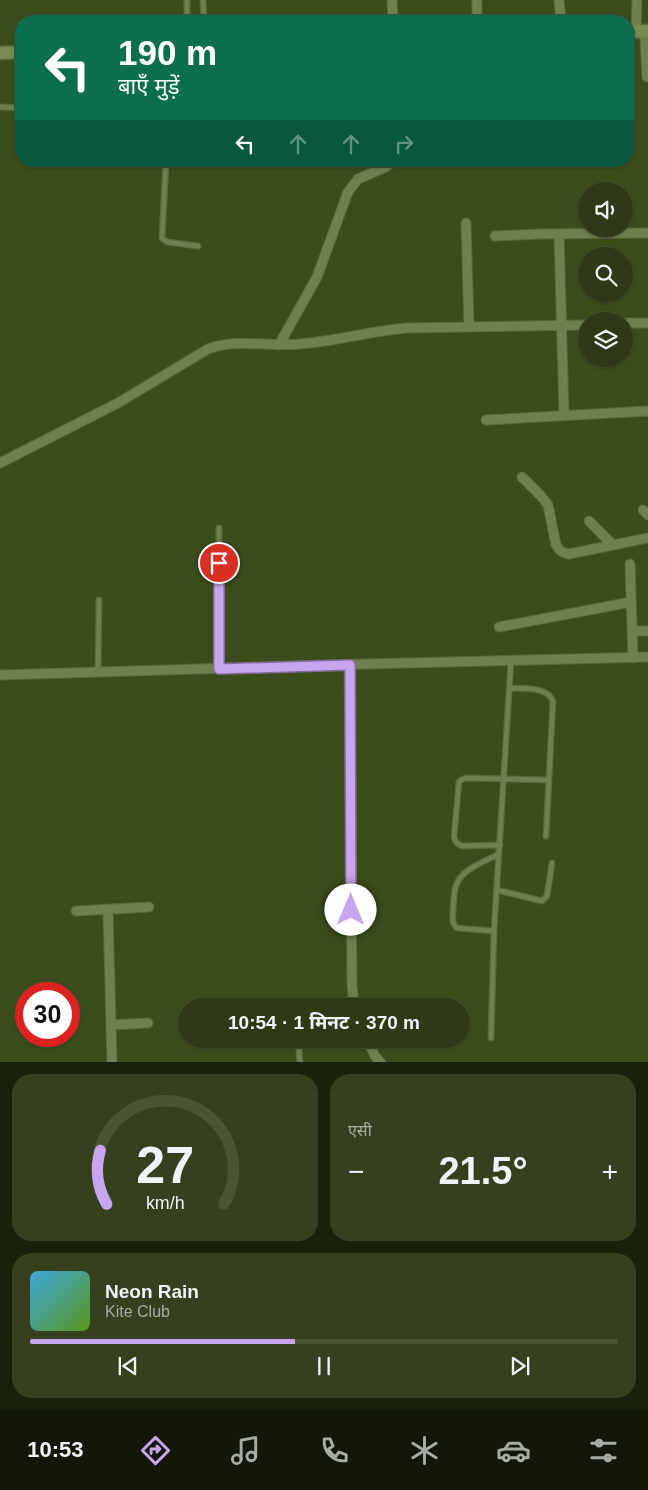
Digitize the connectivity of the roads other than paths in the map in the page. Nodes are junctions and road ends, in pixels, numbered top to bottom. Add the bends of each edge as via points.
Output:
1 (187, 0) edge
2 (203, 0) edge
3 (392, 0) edge
4 (477, 0) edge
5 (559, 0) edge
6 (637, 0) edge
7 (188, 15) edge
8 (204, 15) edge
9 (392, 15) edge
10 (477, 15) edge
11 (560, 15) edge
12 (639, 35) edge
13 (15, 44) edge
14 (0, 45) edge
15 (15, 52) edge
16 (0, 53) edge
17 (647, 77) edge
18 (0, 107) edge
19 (15, 108) edge
20 (166, 167) edge
21 (386, 167) edge
22 (466, 223) dead end
23 (648, 233) edge
24 (559, 234) junction
25 (495, 236) dead end
26 (198, 246) dead end
27 (648, 323) edge
28 (633, 324) edge
29 (578, 325) edge
30 (562, 326) junction
31 (469, 327) junction
32 (279, 345) junction
33 (648, 411) edge
34 (564, 414) junction
35 (486, 420) dead end
36 (0, 463) edge
37 (522, 477) dead end
38 (589, 521) dead end
39 (219, 528) dead end
40 (648, 538) edge
41 (613, 545) junction
42 (630, 564) dead end
43 (99, 600) dead end
44 (631, 602) junction
45 (499, 627) dead end
46 (648, 631) edge
47 (632, 632) junction
48 (648, 657) edge
49 (633, 658) junction
50 (511, 661) junction
51 (350, 665) junction
52 (219, 669) junction
53 (98, 672) junction
54 (0, 676) edge
55 (510, 688) junction
56 (504, 778) junction
57 (549, 780) junction
58 (546, 836) dead end
59 (500, 845) junction
60 (499, 854) junction
61 (552, 863) dead end
62 (497, 890) junction
63 (150, 907) dead end
64 (108, 910) junction
65 (76, 911) dead end
66 (494, 931) junction
67 (353, 998) edge
68 (148, 1023) dead end
69 (111, 1025) junction
70 (491, 1038) dead end
71 (300, 1048) edge
72 (371, 1048) edge
73 (112, 1062) edge
74 (300, 1062) edge
75 (381, 1062) edge

1 - 7 lane
2 - 8 lane
3 - 9 street
4 - 10 street
5 - 11 street
6 - 12 street
12 - 17 street
13 - 14 street
15 - 16 street
18 - 19 lane
20 - 26 lane via 162,238 168,242
21 - 32 street via 352,185 317,277
22 - 31 street
23 - 24 street
24 - 25 street
24 - 30 street
27 - 28 street
29 - 30 street
30 - 31 street
30 - 34 street
31 - 32 street via 397,328
32 - 36 street via 235,343 208,349 118,403
33 - 34 street
34 - 35 street
37 - 41 street via 548,506 559,551 569,554
38 - 41 street
39 - 52 lane
40 - 41 street
42 - 44 street
43 - 53 lane
44 - 45 street
44 - 47 street
46 - 47 street
47 - 49 street
48 - 49 street
49 - 50 street
50 - 51 street
50 - 55 lane
51 - 52 street
51 - 67 street
52 - 53 street
53 - 54 street
55 - 56 lane
55 - 57 lane via 542,691 553,701
56 - 57 lane
56 - 59 lane
56 - 59 lane via 460,780 454,837 455,842 462,846
57 - 58 lane
59 - 60 lane
60 - 62 lane
60 - 66 lane via 469,870 457,882 452,920 457,928
61 - 62 lane via 547,896 542,901
62 - 66 lane
63 - 64 street
64 - 65 street
64 - 69 street
66 - 70 lane
68 - 69 street
69 - 73 street
71 - 74 lane
72 - 75 street

